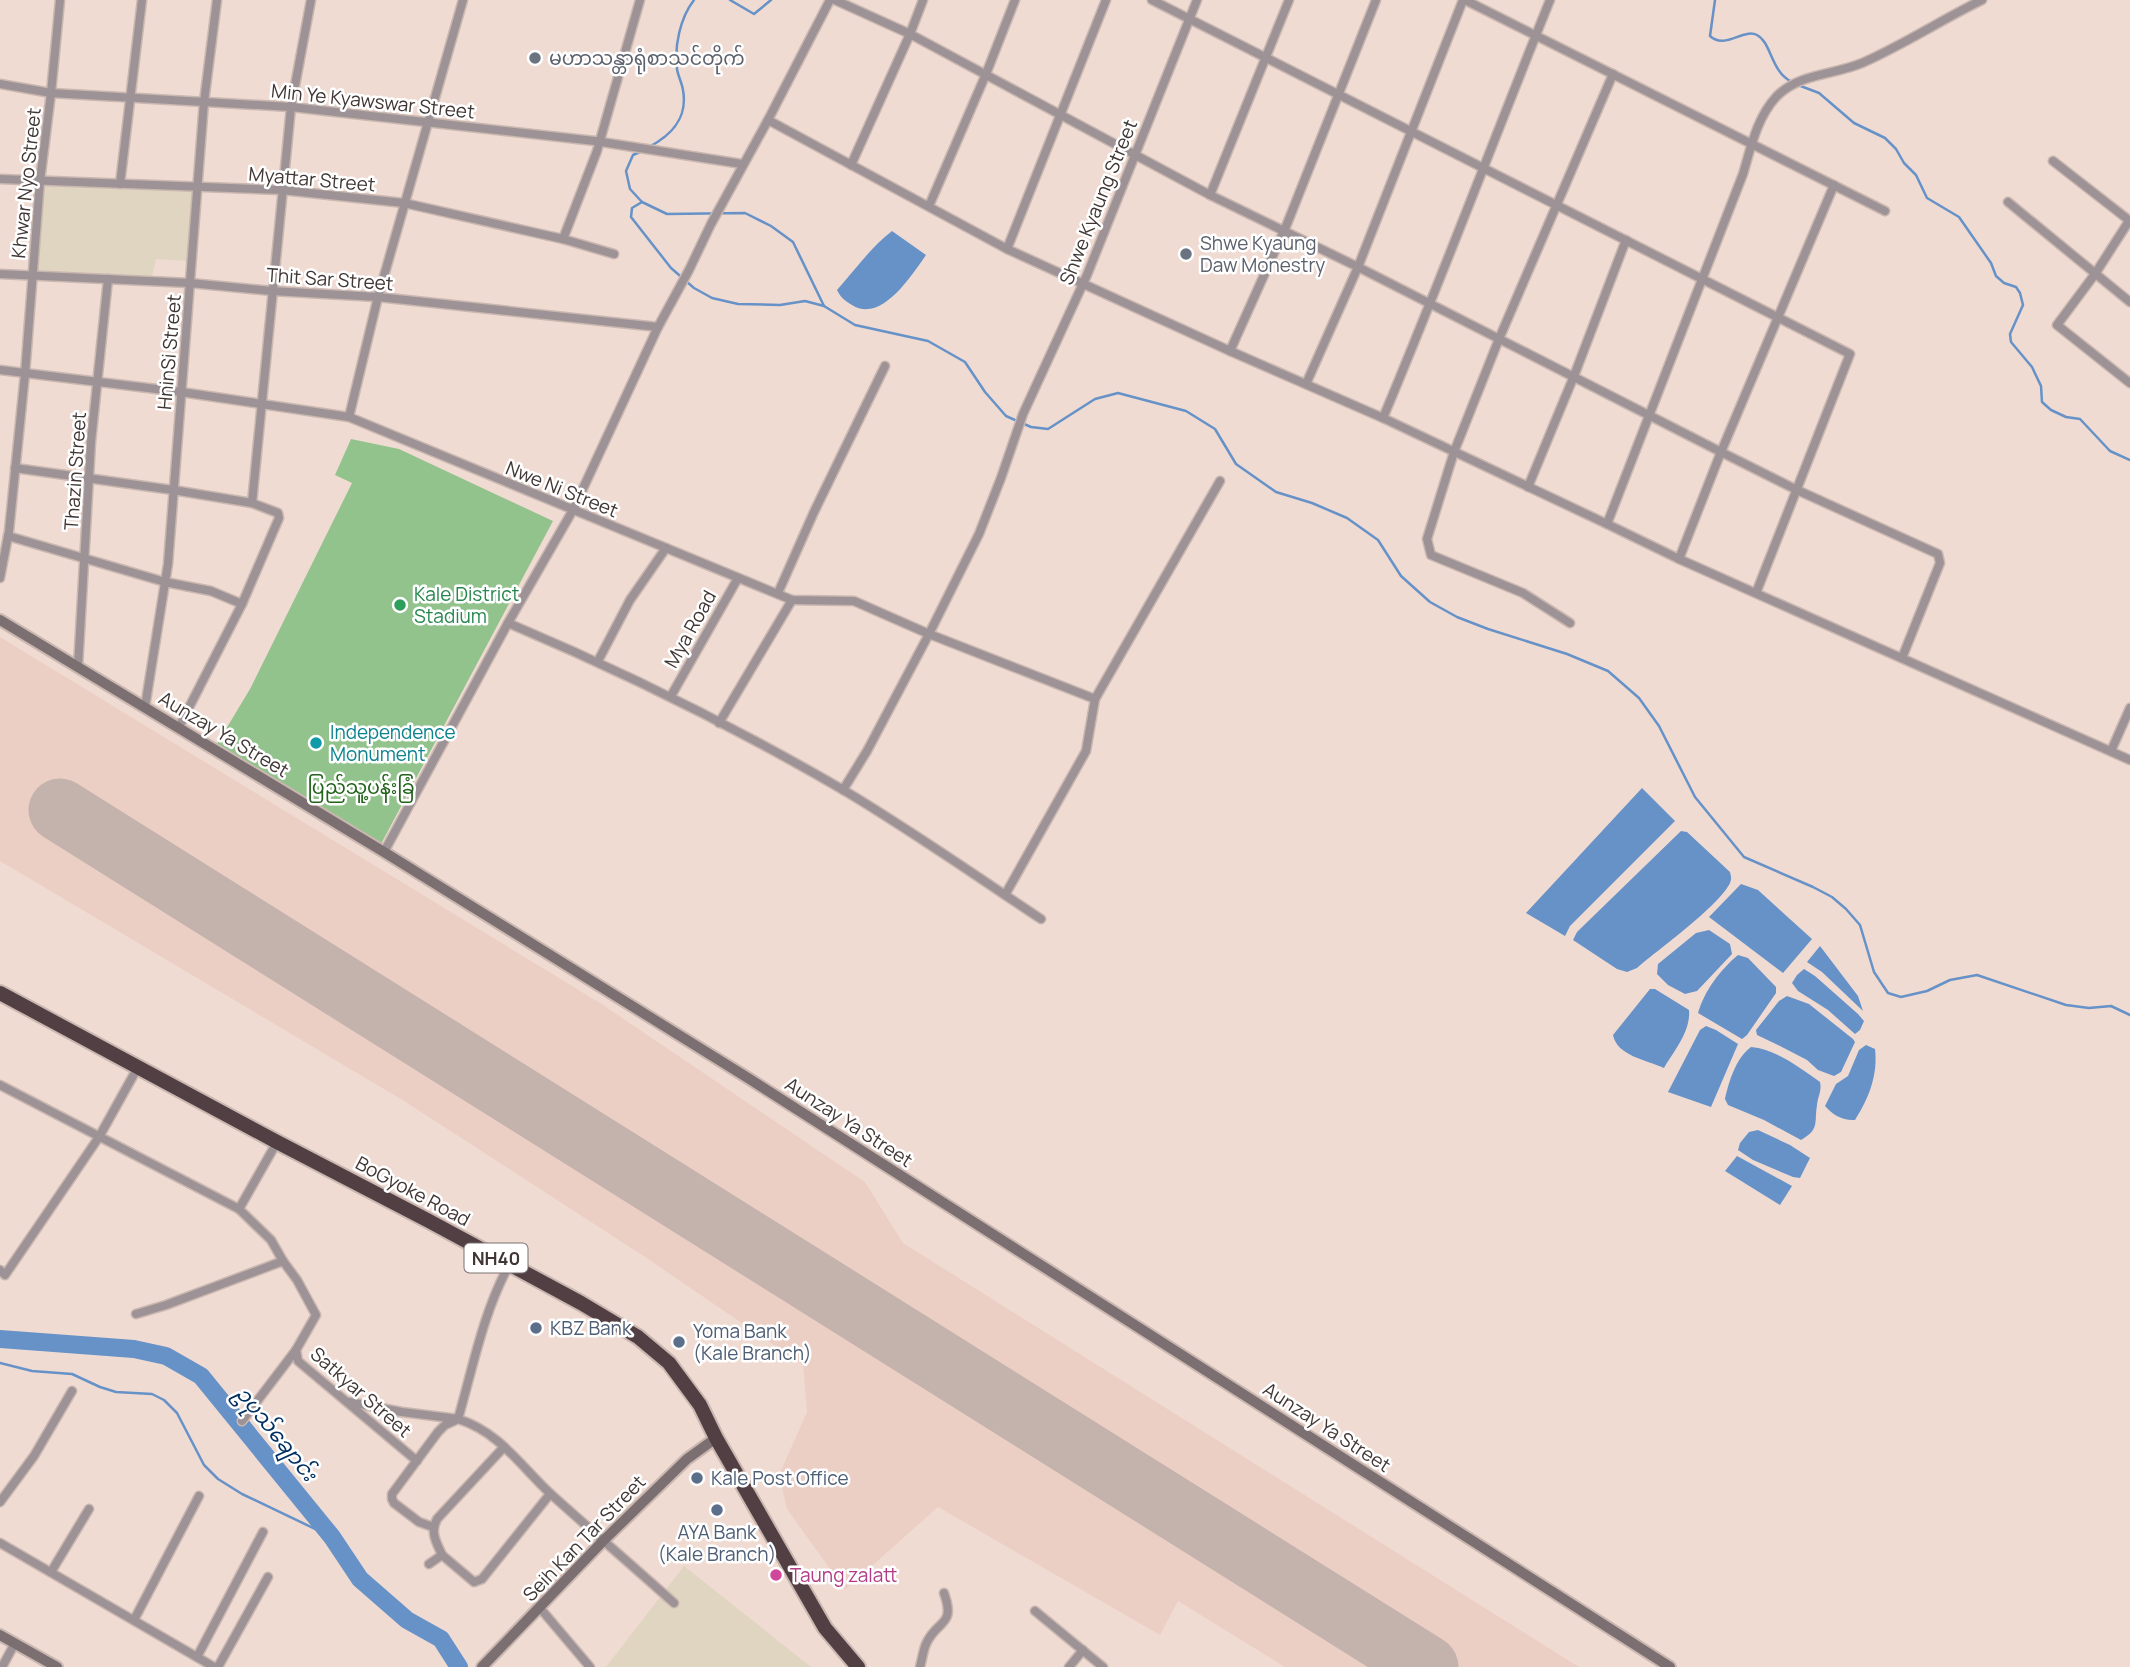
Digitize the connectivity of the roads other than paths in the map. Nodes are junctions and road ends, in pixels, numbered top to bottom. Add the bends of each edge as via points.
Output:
1 (60, 0) edge
2 (142, 0) edge
3 (218, 0) edge
4 (311, 0) edge
5 (463, 0) edge
6 (640, 0) edge
7 (830, 0) edge
8 (835, 0) edge
9 (923, 0) edge
10 (1015, 0) edge
11 (1106, 0) edge
12 (1152, 0) edge
13 (1197, 0) edge
14 (1289, 0) edge
15 (1376, 0) edge
16 (1464, 0) edge
17 (1550, 0) edge
18 (1982, 0) edge
19 (1189, 20) junction
20 (910, 34) junction
21 (1536, 36) junction
22 (1265, 58) junction
23 (986, 74) junction
24 (1613, 74) junction
25 (0, 85) edge
26 (51, 93) junction
27 (1339, 96) junction
28 (131, 97) junction
29 (204, 102) junction
30 (291, 107) junction
31 (1060, 115) junction
32 (768, 120) junction
33 (427, 123) junction
34 (1410, 130) junction
35 (599, 142) junction
36 (1752, 144) junction
37 (1135, 155) junction
38 (2053, 161) dead end
39 (742, 164) junction
40 (851, 165) junction
41 (1482, 168) junction
42 (0, 179) edge
43 (40, 181) junction
44 (120, 184) junction
45 (1834, 185) junction
46 (199, 186) junction
47 (282, 190) junction
48 (1210, 195) junction
49 (2008, 202) dead end
50 (404, 203) junction
51 (929, 206) junction
52 (1558, 206) junction
53 (1885, 211) dead end
54 (2130, 221) edge
55 (1283, 231) junction
56 (563, 239) junction
57 (1626, 240) junction
58 (1007, 248) junction
59 (614, 254) dead end
60 (1358, 267) junction
61 (0, 274) edge
62 (2095, 274) junction
63 (32, 276) junction
64 (108, 279) junction
65 (1701, 279) junction
66 (190, 283) junction
67 (1083, 284) junction
68 (272, 291) junction
69 (378, 297) junction
70 (2130, 302) edge
71 (1431, 303) junction
72 (1780, 318) junction
73 (658, 327) junction
74 (1499, 339) junction
75 (1230, 351) junction
76 (885, 366) dead end
77 (0, 370) edge
78 (25, 374) junction
79 (1574, 376) junction
80 (98, 381) junction
81 (2130, 383) edge
82 (1306, 384) junction
83 (181, 392) junction
84 (260, 404) junction
85 (1650, 415) junction
86 (349, 417) junction
87 (1383, 418) junction
88 (1454, 452) junction
89 (1721, 452) junction
90 (15, 468) junction
91 (89, 479) junction
92 (1220, 481) dead end
93 (1528, 487) junction
94 (173, 490) junction
95 (1797, 490) junction
96 (252, 503) junction
97 (573, 510) junction
98 (1607, 524) junction
99 (8, 536) junction
100 (666, 548) junction
101 (1679, 559) junction
102 (85, 560) junction
103 (0, 578) edge
104 (738, 578) junction
105 (165, 582) junction
106 (778, 593) junction
107 (1756, 593) junction
108 (792, 600) junction
109 (242, 604) junction
110 (0, 620) edge
111 (508, 623) junction
112 (1570, 623) dead end
113 (929, 634) junction
114 (1902, 658) junction
115 (598, 661) junction
116 (78, 667) junction
117 (670, 696) junction
118 (1095, 699) junction
119 (145, 707) junction
120 (2130, 708) edge
121 (719, 723) junction
122 (179, 727) junction
123 (2111, 751) junction
124 (2130, 760) edge
125 (843, 790) junction
126 (384, 852) junction
127 (1005, 895) junction
128 (1041, 919) dead end
129 (0, 993) edge
130 (138, 1067) junction
131 (0, 1085) edge
132 (99, 1137) junction
133 (276, 1142) junction
134 (239, 1209) junction
135 (283, 1261) junction
136 (509, 1265) junction
137 (0, 1270) edge
138 (136, 1314) dead end
139 (296, 1350) junction
140 (72, 1391) dead end
141 (347, 1401) junction
142 (458, 1419) junction
143 (242, 1421) dead end
144 (716, 1438) junction
145 (504, 1447) junction
146 (416, 1461) junction
147 (550, 1494) junction
148 (199, 1496) dead end
149 (0, 1502) edge
150 (89, 1509) dead end
151 (432, 1527) junction
152 (263, 1532) dead end
153 (604, 1540) junction
154 (0, 1543) edge
155 (442, 1555) junction
156 (429, 1564) dead end
157 (51, 1572) junction
158 (268, 1577) dead end
159 (944, 1593) dead end
160 (674, 1603) dead end
161 (540, 1608) junction
162 (1035, 1611) dead end
163 (134, 1620) junction
164 (0, 1635) edge
165 (15, 1643) junction
166 (1083, 1650) junction
167 (197, 1657) junction
168 (2, 1667) edge
169 (57, 1667) edge
170 (216, 1667) edge
171 (482, 1667) edge
172 (590, 1667) edge
173 (858, 1667) edge
174 (920, 1667) edge
175 (1069, 1667) edge
176 (1103, 1667) edge
177 (1670, 1667) edge

1 - 26 street, Khwar Nyo Street
2 - 28 street
3 - 29 street, HninSi Street
4 - 30 street
5 - 33 street
6 - 35 street
7 - 32 street
8 - 20 street
9 - 20 street
10 - 23 street
11 - 31 street
12 - 19 street
13 - 19 street, Shwe Kyaung Street
14 - 22 street
15 - 27 street
16 - 21 street
16 - 34 street
17 - 21 street
18 - 36 street via 1862,63 1783,90 1762,118
19 - 22 street
19 - 37 street, Shwe Kyaung Street
20 - 23 street
20 - 40 street
21 - 24 street
21 - 41 street
22 - 27 street
22 - 48 street
23 - 31 street
23 - 51 street
24 - 36 street
24 - 52 street
25 - 26 street, Min Ye Kyawswar Street
26 - 28 street, Min Ye Kyawswar Street
26 - 43 street, Khwar Nyo Street
27 - 34 street
27 - 55 street
28 - 29 street, Min Ye Kyawswar Street
28 - 44 street
29 - 30 street, Min Ye Kyawswar Street
29 - 46 street, HninSi Street
30 - 33 street, Min Ye Kyawswar Street
30 - 47 street
31 - 37 street
31 - 58 street
32 - 39 street
32 - 40 street
33 - 35 street, Min Ye Kyawswar Street
33 - 50 street
34 - 41 street
34 - 60 street
35 - 39 street, Min Ye Kyawswar Street
35 - 56 street
36 - 45 street
36 - 65 street
37 - 48 street
37 - 67 street, Shwe Kyaung Street
38 - 54 street
39 - 73 street
40 - 51 street
41 - 52 street
41 - 71 street
42 - 43 street, Myattar Street
43 - 44 street, Myattar Street
43 - 63 street, Khwar Nyo Street
44 - 46 street, Myattar Street
45 - 53 street
45 - 72 street
46 - 47 street, Myattar Street
46 - 66 street, HninSi Street
47 - 50 street, Myattar Street
47 - 68 street
48 - 55 street
49 - 62 street
50 - 56 street, Myattar Street
50 - 69 street
51 - 58 street
52 - 57 street
52 - 74 street
54 - 62 street
55 - 60 street
55 - 75 street
56 - 59 street, Myattar Street
57 - 65 street
57 - 79 street
58 - 67 street
60 - 71 street
60 - 82 street
61 - 63 street, Thit Sar Street
62 - 70 street
62 - 81 street via 2057,326
63 - 64 street, Thit Sar Street
63 - 78 street, Khwar Nyo Street
64 - 66 street, Thit Sar Street
64 - 80 street, Thazin Street
65 - 72 street
65 - 85 street
66 - 68 street, Thit Sar Street
66 - 83 street, HninSi Street
67 - 75 street
67 - 113 street, Shwe Kyaung Street via 1016,430 979,534
68 - 69 street, Thit Sar Street
68 - 84 street
69 - 73 street, Thit Sar Street
69 - 86 street
71 - 74 street
71 - 87 street
72 - 89 street
72 - 95 street via 1850,354
73 - 97 street
74 - 79 street
74 - 88 street
75 - 82 street
76 - 106 street
77 - 78 street, Nwe Ni Street
78 - 80 street, Nwe Ni Street
78 - 90 street, Khwar Nyo Street
79 - 85 street
79 - 93 street
80 - 83 street, Nwe Ni Street
80 - 91 street, Thazin Street
82 - 87 street
83 - 84 street, Nwe Ni Street
83 - 94 street, HninSi Street
84 - 86 street, Nwe Ni Street
84 - 96 street
85 - 89 street
85 - 98 street
86 - 97 street, Nwe Ni Street
87 - 88 street
88 - 93 street
88 - 112 street via 1427,539 1431,555 1523,593
89 - 95 street
89 - 101 street
90 - 91 street
90 - 99 street, Khwar Nyo Street
91 - 94 street
91 - 102 street, Thazin Street
92 - 118 street
93 - 98 street
94 - 96 street
94 - 105 street, HninSi Street
95 - 107 street
95 - 114 street via 1938,554 1940,563
96 - 109 street via 278,513 279,518
97 - 100 street, Nwe Ni Street
97 - 111 street
98 - 101 street
99 - 102 street
99 - 103 street, Khwar Nyo Street
100 - 104 street, Nwe Ni Street
100 - 115 street via 630,600
101 - 107 street
102 - 105 street
102 - 116 street, Thazin Street
104 - 106 street, Nwe Ni Street
104 - 117 street, Mya Road
105 - 109 street via 211,591
105 - 119 street, HninSi Street
106 - 108 street, Nwe Ni Street
107 - 114 street
108 - 113 street, Nwe Ni Street via 854,601
108 - 121 street
109 - 122 street
110 - 116 street, Aunzay Ya Street
111 - 115 street
111 - 126 street
113 - 118 street, Nwe Ni Street
113 - 125 street, Shwe Kyaung Street
114 - 123 street
115 - 117 street
116 - 119 street, Aunzay Ya Street
117 - 121 street
118 - 127 street via 1086,751
119 - 122 street, Aunzay Ya Street
120 - 123 street
121 - 125 street
122 - 126 street, Aunzay Ya Street
123 - 124 street
125 - 127 street
126 - 177 street, Aunzay Ya Street via 760,1085
127 - 128 street
129 - 130 highway, BoGyoke Road / NH40
130 - 132 street
130 - 133 highway, BoGyoke Road / NH40
131 - 132 street, Satkyar Street
132 - 134 street, Satkyar Street
132 - 137 street via 5,1275
133 - 134 street
133 - 136 highway, BoGyoke Road / NH40
134 - 135 street, Satkyar Street via 271,1240
135 - 138 street
135 - 139 street, Satkyar Street via 316,1315
136 - 142 street via 485,1320
136 - 144 highway, BoGyoke Road / NH40 via 581,1303 657,1352 700,1405
139 - 141 street, Satkyar Street via 298,1361 308,1371
139 - 143 street
140 - 149 street
141 - 142 street
141 - 146 street, Satkyar Street
142 - 145 street via 494,1436
142 - 146 street, Satkyar Street via 445,1425
144 - 153 street, Seih Kan Tar Street via 687,1459
144 - 173 highway, BoGyoke Road / NH40 via 825,1628
145 - 147 street
145 - 151 street
146 - 151 street via 391,1499
147 - 153 street
147 - 155 street via 482,1579 474,1582
148 - 163 street
150 - 157 street
151 - 155 street
152 - 167 street
153 - 160 street
153 - 161 street, Seih Kan Tar Street
154 - 157 street
155 - 156 street
157 - 163 street
158 - 170 street
159 - 174 street via 947,1616 926,1643
161 - 171 street, Seih Kan Tar Street
161 - 172 street
162 - 166 street
163 - 167 street
164 - 165 street
165 - 168 street
165 - 169 street
166 - 175 street
166 - 176 street
167 - 170 street

